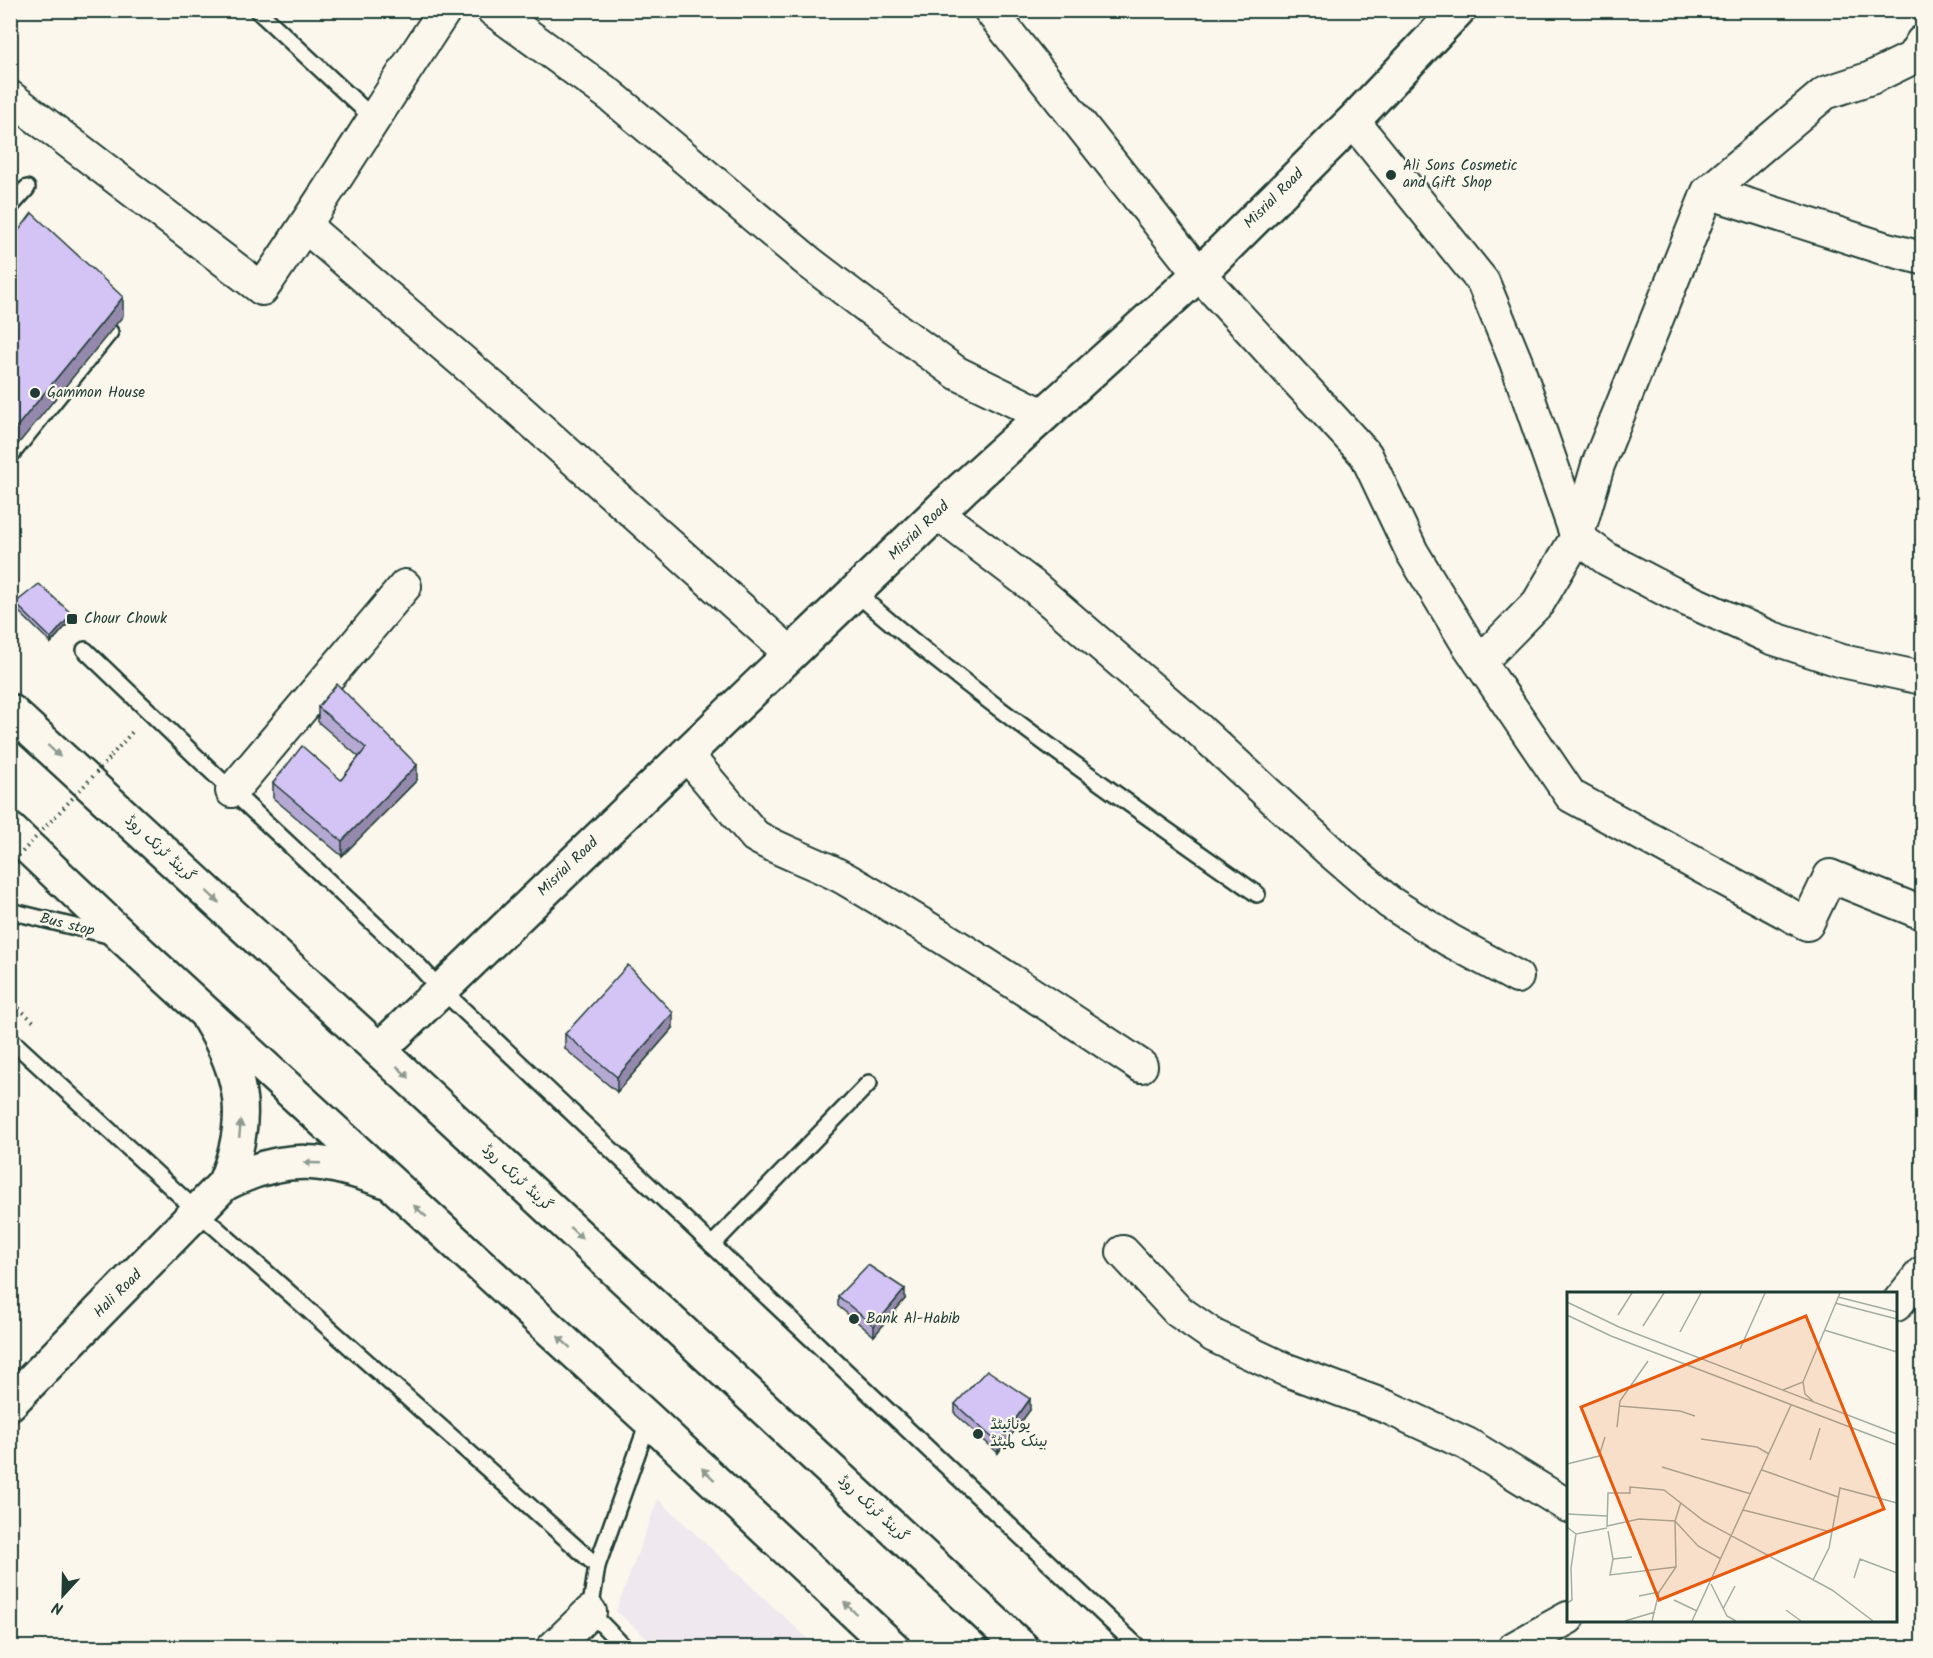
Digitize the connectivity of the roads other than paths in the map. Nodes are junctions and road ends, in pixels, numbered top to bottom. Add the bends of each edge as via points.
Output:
1 (257, 10) edge
2 (445, 10) edge
3 (493, 10) edge
4 (990, 10) edge
5 (1458, 10) edge
6 (1919, 53) edge
7 (10, 97) edge
8 (373, 118) junction
9 (1353, 121) junction
10 (27, 188) dead end
11 (1708, 192) junction
12 (10, 207) edge
13 (305, 226) junction
14 (1923, 258) edge
15 (1199, 274) junction
16 (110, 332) edge
17 (1043, 415) junction
18 (10, 456) edge
19 (938, 513) junction
20 (1577, 537) junction
21 (405, 586) dead end
22 (855, 592) junction
23 (85, 650) dead end
24 (790, 653) junction
25 (1480, 662) junction
26 (1923, 678) edge
27 (10, 711) edge
28 (686, 754) junction
29 (232, 791) junction
30 (10, 830) edge
31 (1257, 894) dead end
32 (10, 911) edge
33 (1923, 913) edge
34 (124, 938) junction
35 (1517, 977) dead end
36 (440, 989) junction
37 (206, 1014) junction
38 (10, 1039) edge
39 (379, 1050) junction
40 (1141, 1066) dead end
41 (869, 1083) dead end
42 (389, 1182) junction
43 (224, 1184) junction
44 (198, 1212) junction
45 (712, 1245) junction
46 (1123, 1252) dead end
47 (1923, 1273) edge
48 (1897, 1304) edge
49 (10, 1403) edge
50 (649, 1420) junction
51 (1567, 1505) edge
52 (597, 1566) junction
53 (590, 1612) junction
54 (1567, 1619) edge
55 (553, 1647) edge
56 (625, 1647) edge
57 (893, 1647) edge
58 (1022, 1647) edge
59 (1139, 1647) edge
60 (1514, 1647) edge

1 - 8 lane
2 - 8 street
3 - 17 street via 610,95 810,263 895,328 957,373
4 - 15 street
5 - 9 main road, Misrial Road
6 - 11 street via 1871,78 1825,93
7 - 13 street via 262,289
8 - 13 street
9 - 15 main road, Misrial Road
9 - 20 street via 1483,282 1516,362
10 - 12 lane
11 - 14 street
11 - 20 street via 1598,465
13 - 24 street via 518,409
15 - 17 main road, Misrial Road
15 - 25 street via 1366,455 1412,552
16 - 18 lane
17 - 19 main road, Misrial Road
19 - 22 main road, Misrial Road
19 - 35 street via 1033,586 1389,902
20 - 25 street via 1538,603
20 - 26 street via 1607,559 1674,594 1772,638 1842,661
21 - 29 street
22 - 24 main road, Misrial Road
22 - 31 lane via 905,636 1098,782
23 - 29 lane
24 - 28 main road, Misrial Road
25 - 33 street via 1571,796 1807,924 1830,876
27 -> 39 main road, گرینڈ ٹرنک روڈ
28 - 36 main road, Misrial Road
28 - 40 street via 755,836 871,893
29 - 36 lane
30 - 34 main road
32 - 34 lane, Bus stop
34 - 37 main road
36 - 39 main road, Misrial Road
36 - 45 lane
37 - 42 main road
43 -> 37 main road, Hali Road via 234,1161 242,1112 232,1063
38 - 44 lane
39 -> 58 main road, گرینڈ ٹرنک روڈ
41 - 45 lane
42 -> 43 main road, Hali Road via 341,1166 292,1162 268,1166
50 -> 42 main road
43 - 44 main road, Hali Road
44 - 49 main road, Hali Road
44 - 52 lane
45 - 59 lane
46 - 51 street via 1178,1311 1214,1336 1467,1444
47 - 48 street
50 - 52 lane
57 -> 50 main road
52 - 53 lane
53 - 55 street
53 - 56 lane
54 - 60 street

